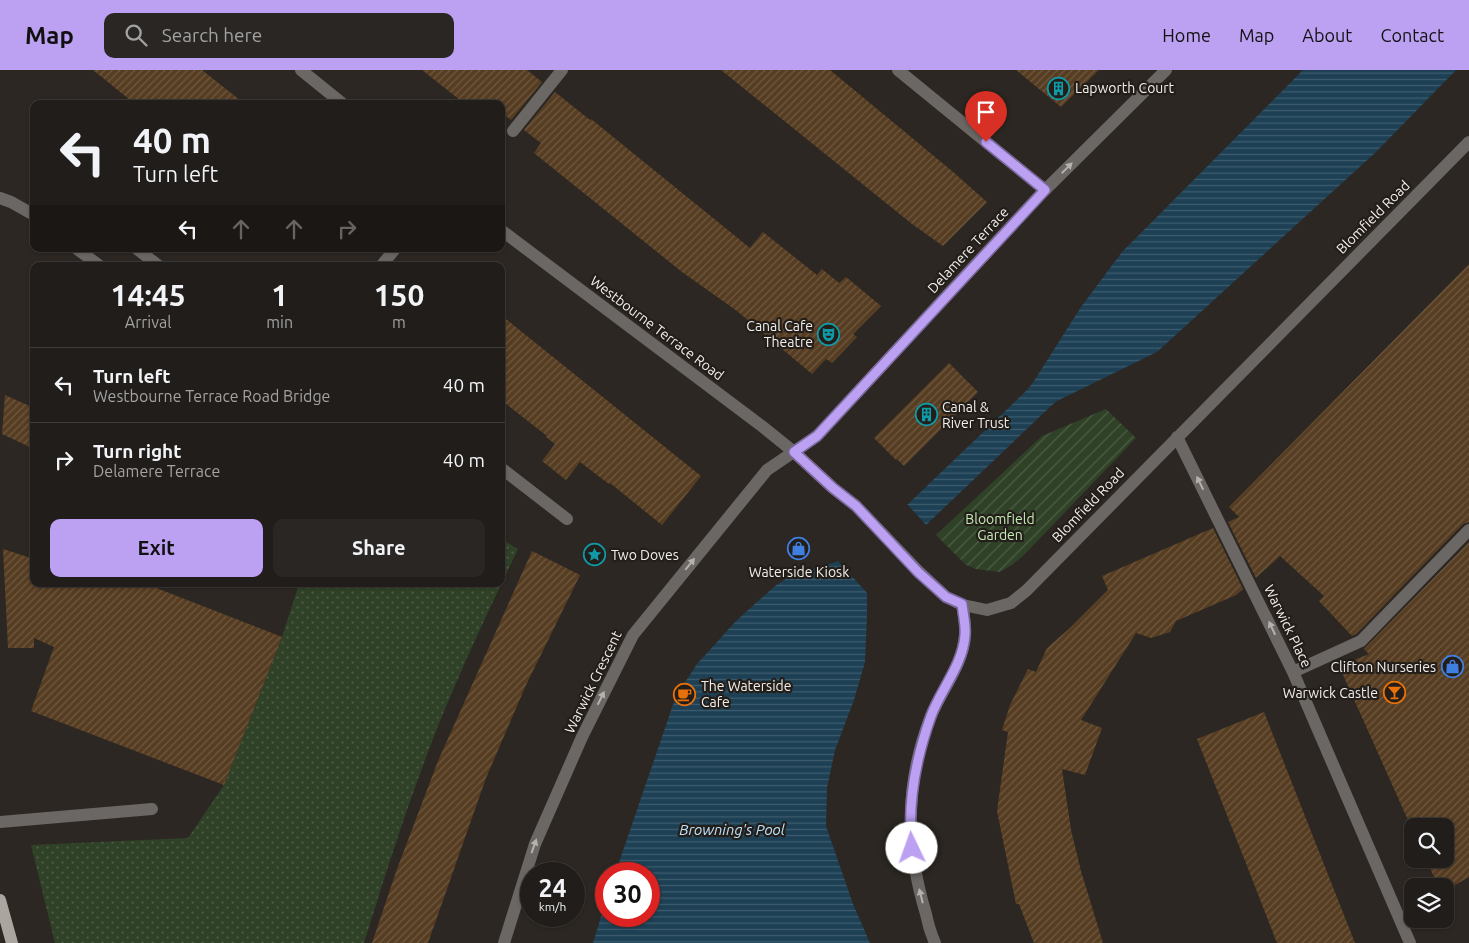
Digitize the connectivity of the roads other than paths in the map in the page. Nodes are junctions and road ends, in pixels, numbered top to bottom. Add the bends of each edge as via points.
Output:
1 (302, 70) edge
2 (562, 70) edge
3 (898, 70) edge
4 (1166, 70) edge
5 (338, 100) edge
6 (513, 131) dead end
7 (1469, 142) edge
8 (1045, 190) junction
9 (0, 198) edge
10 (30, 213) edge
11 (505, 233) edge
12 (81, 252) edge
13 (141, 252) edge
14 (393, 252) edge
15 (95, 262) edge
16 (154, 262) edge
17 (385, 262) edge
18 (1176, 436) junction
19 (794, 452) junction
20 (505, 471) edge
21 (856, 506) joint
22 (567, 519) dead end
23 (1469, 530) edge
24 (962, 604) junction
25 (1294, 672) junction
26 (152, 809) dead end
27 (0, 822) edge
28 (0, 900) edge
29 (12, 943) edge
30 (504, 943) edge
31 (935, 943) edge
32 (1410, 943) edge

1 - 5 street
2 - 6 street
3 - 8 street
8 -> 4 street, Delamere Terrace
7 - 18 street, Blomfield Road
8 - 19 street, Delamere Terrace via 817,436
9 - 10 street
11 - 19 street, Westbourne Terrace Road
12 - 15 street
13 - 16 street
14 - 17 street
18 - 24 street, Blomfield Road via 1011,603 987,610
25 -> 18 street, Warwick Place
19 - 21 street, Westbourne Terrace Road
30 -> 19 street, Warwick Crescent via 535,844 582,737 633,634 767,470
20 - 22 street
21 - 24 street, Blomfield Road via 918,572 946,597
23 - 25 street via 1361,641
31 -> 24 street via 914,865 910,832 912,798 920,750 932,714 962,650 965,634
25 - 32 street, Warwick Place
26 - 27 street
28 - 29 main road

